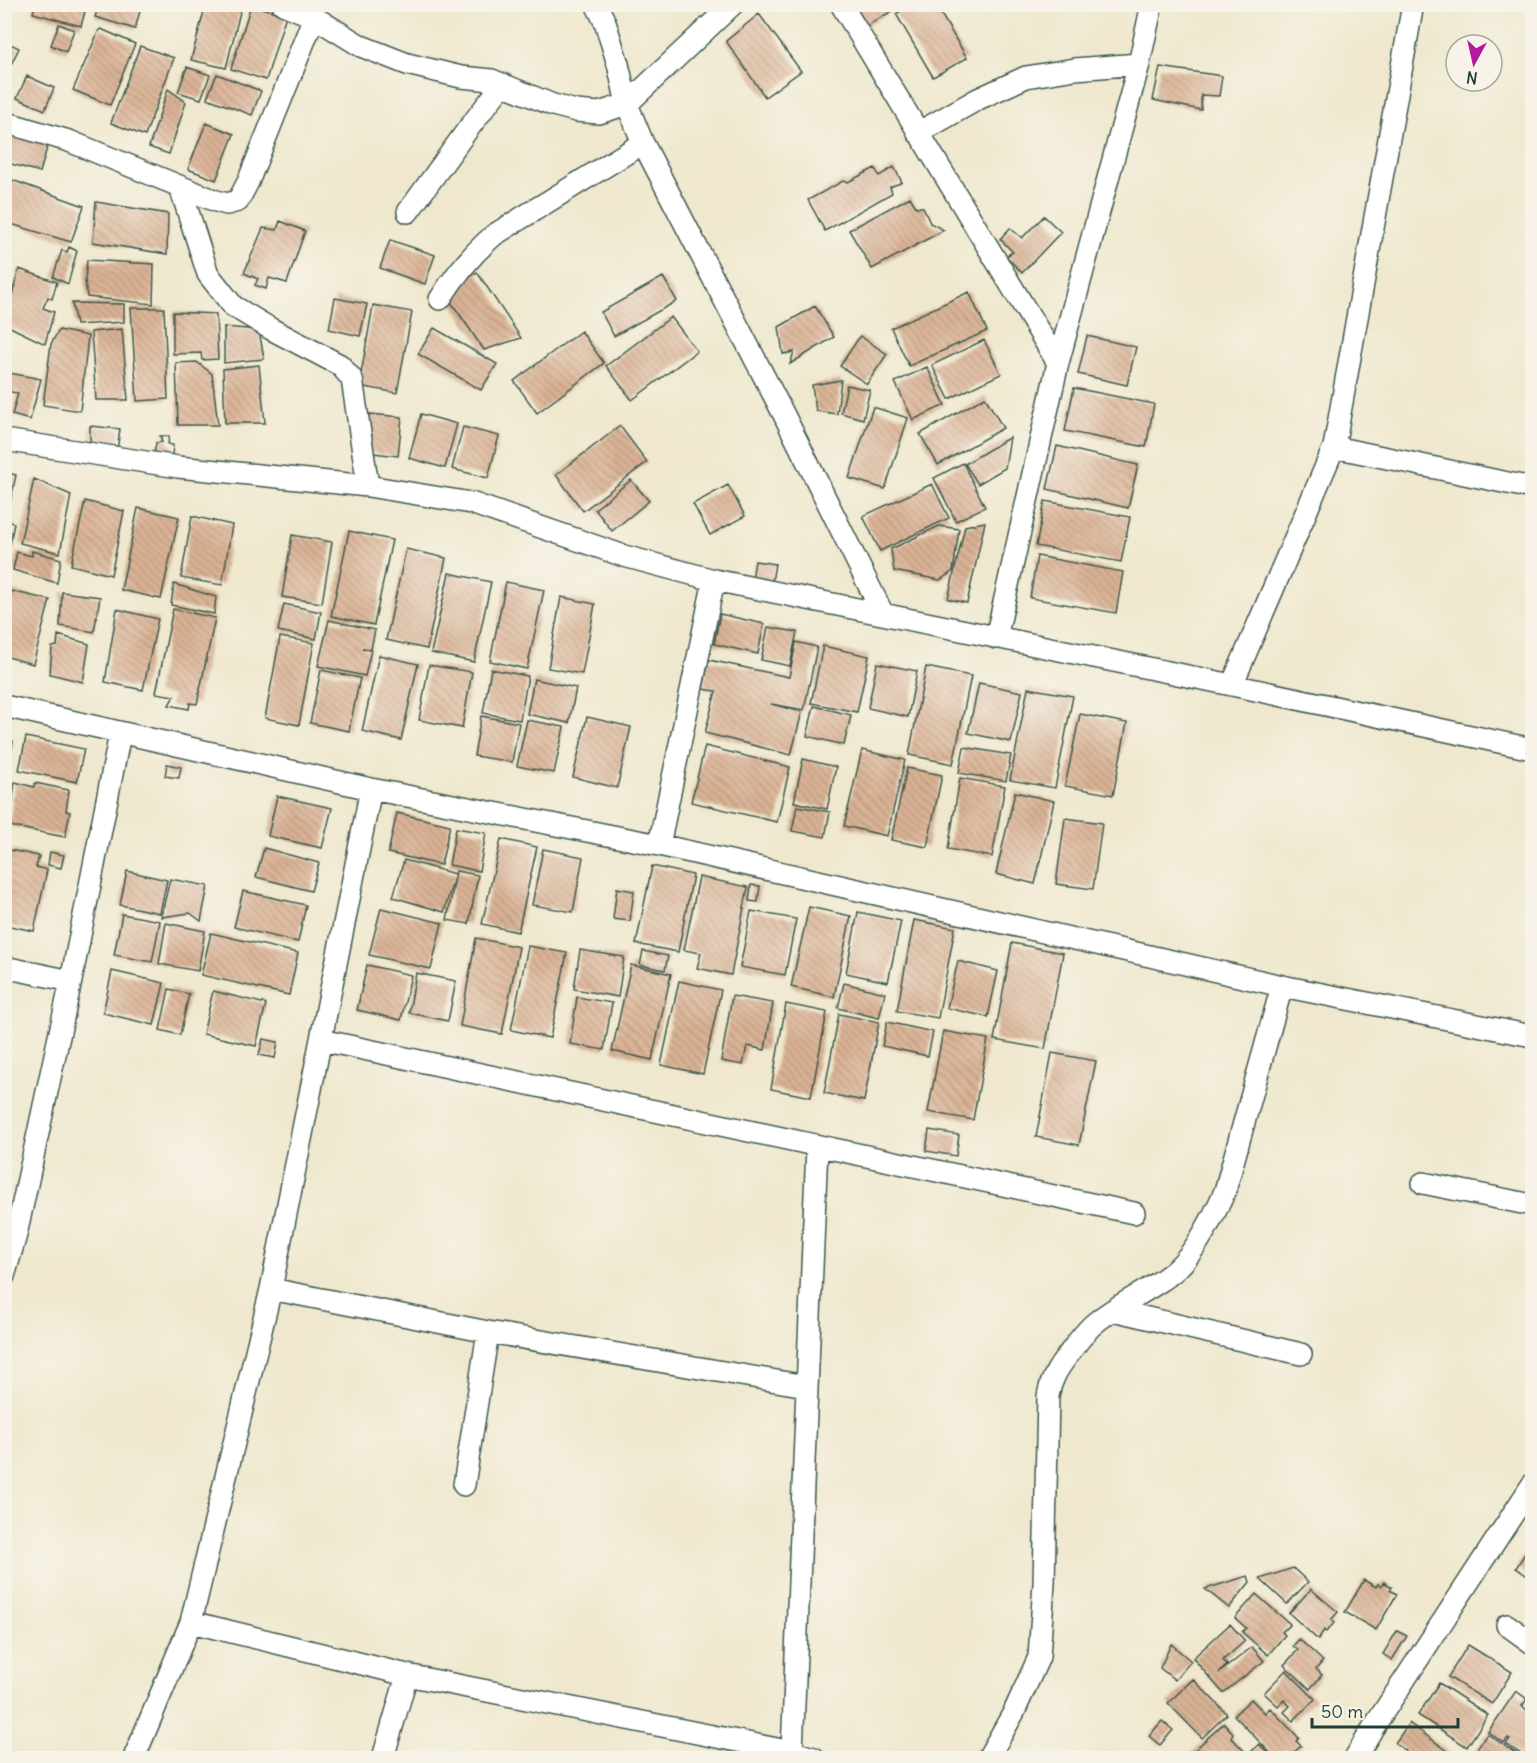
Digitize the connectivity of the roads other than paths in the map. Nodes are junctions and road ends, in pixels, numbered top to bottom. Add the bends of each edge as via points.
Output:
1 (283, 4) edge
2 (596, 4) edge
3 (733, 4) edge
4 (841, 4) edge
5 (1152, 4) edge
6 (1413, 4) edge
7 (314, 17) junction
8 (1139, 64) junction
9 (504, 84) junction
10 (627, 104) junction
11 (4, 122) edge
12 (918, 134) junction
13 (643, 143) junction
14 (180, 187) junction
15 (408, 212) dead end
16 (440, 299) dead end
17 (1058, 363) junction
18 (4, 440) edge
19 (1334, 447) junction
20 (368, 486) junction
21 (1533, 488) edge
22 (714, 580) junction
23 (884, 614) junction
24 (996, 638) junction
25 (1232, 685) junction
26 (4, 706) edge
27 (120, 734) junction
28 (1533, 749) edge
29 (371, 789) junction
30 (658, 844) junction
31 (4, 967) edge
32 (71, 981) junction
33 (1282, 986) junction
34 (1533, 1036) edge
35 (321, 1041) junction
36 (817, 1147) junction
37 (1423, 1183) dead end
38 (1533, 1205) edge
39 (1134, 1213) dead end
40 (10, 1234) edge
41 (4, 1276) edge
42 (271, 1289) junction
43 (1113, 1310) junction
44 (488, 1332) junction
45 (1301, 1354) dead end
46 (806, 1386) junction
47 (464, 1485) dead end
48 (1533, 1485) edge
49 (191, 1622) junction
50 (1507, 1625) dead end
51 (1533, 1643) edge
52 (407, 1675) junction
53 (792, 1752) junction
54 (134, 1758) edge
55 (383, 1758) edge
56 (814, 1758) edge
57 (988, 1758) edge
58 (1355, 1758) edge

1 - 7 street
2 - 10 street via 605,21
3 - 10 street
4 - 12 street
5 - 8 street
6 - 19 street
7 - 9 street via 361,46 407,64
7 - 14 street via 238,201 227,204
8 - 12 street via 1026,77
8 - 17 street
9 - 10 street via 576,111 599,113
9 - 15 street
10 - 13 street
11 - 14 street via 69,141
12 - 17 street
13 - 16 street via 494,235 458,271
13 - 23 street
14 - 20 street via 207,274 233,306 340,365 352,379
17 - 24 street
18 - 20 street via 178,467
19 - 21 street
19 - 25 street
20 - 22 street via 471,503 624,556
22 - 23 street
22 - 30 street
23 - 24 street
24 - 25 street
25 - 28 street
26 - 27 street
27 - 29 street
27 - 32 street
29 - 30 street
29 - 35 street
30 - 33 street
31 - 32 street
32 - 40 street
33 - 34 street
33 - 43 street via 1225,1191 1215,1214 1193,1250 1171,1274
35 - 36 street
35 - 42 street
36 - 39 street
36 - 46 street
37 - 38 street
40 - 41 street
42 - 44 street
42 - 49 street
43 - 45 street
43 - 57 street via 1094,1323 1050,1383 1039,1657
44 - 46 street
44 - 47 street
46 - 53 street
48 - 58 street
49 - 52 street
49 - 54 street
50 - 51 street
52 - 53 street
52 - 55 street
53 - 56 street

